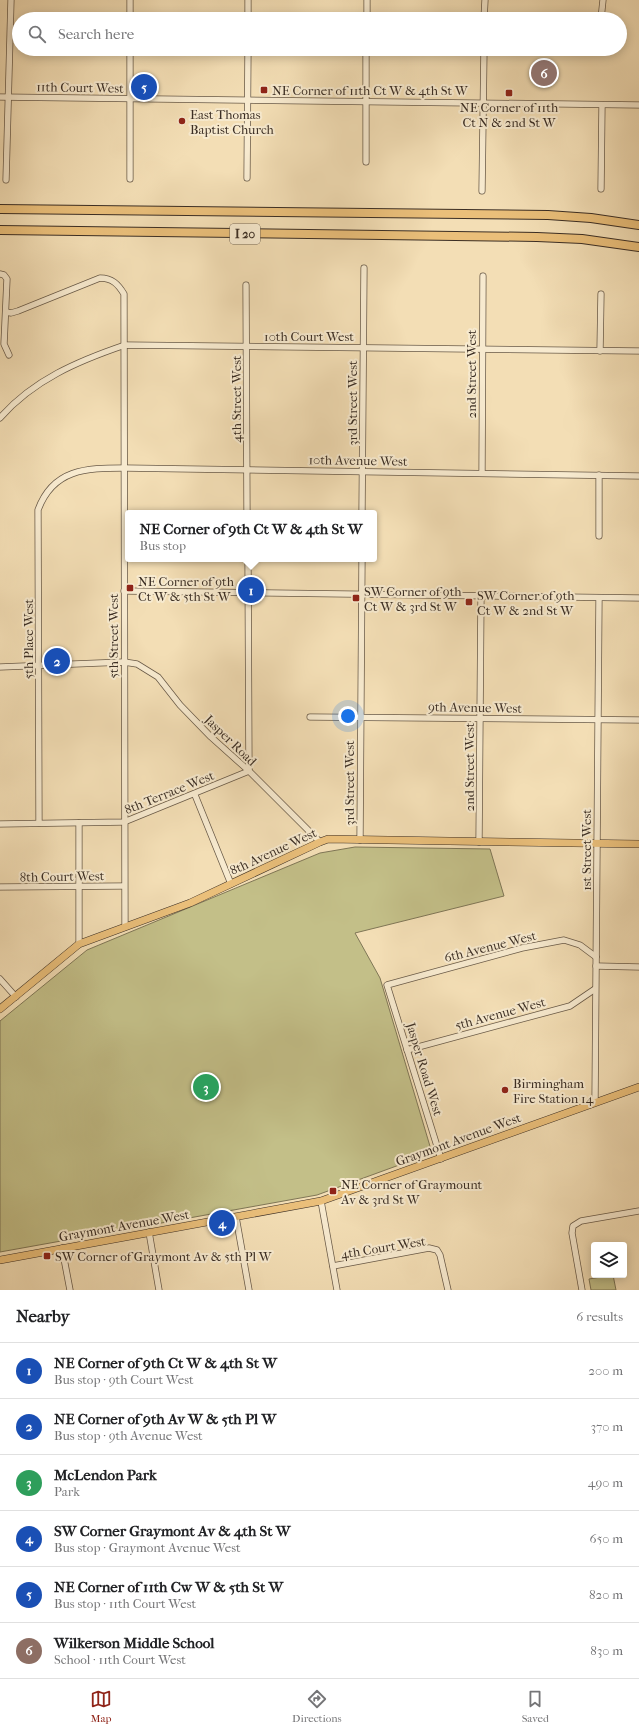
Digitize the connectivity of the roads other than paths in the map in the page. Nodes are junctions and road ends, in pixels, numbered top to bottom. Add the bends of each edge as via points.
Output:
1 (11, 0) edge
2 (130, 0) edge
3 (248, 0) edge
4 (367, 0) edge
5 (485, 0) edge
6 (602, 0) edge
7 (130, 12) edge
8 (248, 12) edge
9 (367, 12) edge
10 (484, 12) edge
11 (602, 12) edge
12 (130, 56) edge
13 (248, 56) edge
14 (366, 56) edge
15 (484, 56) edge
16 (0, 97) edge
17 (8, 98) junction
18 (130, 99) junction
19 (248, 101) junction
20 (366, 102) junction
21 (483, 103) junction
22 (602, 105) junction
23 (639, 105) edge
24 (0, 157) edge
25 (7, 157) junction
26 (366, 162) dead end
27 (247, 178) dead end
28 (130, 179) dead end
29 (6, 180) dead end
30 (601, 189) dead end
31 (482, 191) dead end
32 (0, 203) edge
33 (0, 209) edge
34 (49, 209) junction
35 (639, 224) edge
36 (0, 230) edge
37 (639, 247) edge
38 (364, 268) dead end
39 (0, 274) edge
40 (483, 276) dead end
41 (246, 285) dead end
42 (601, 294) dead end
43 (6, 312) junction
44 (125, 345) junction
45 (246, 346) junction
46 (363, 347) junction
47 (482, 349) junction
48 (600, 351) junction
49 (639, 351) edge
50 (9, 355) dead end
51 (0, 418) edge
52 (124, 468) junction
53 (247, 470) junction
54 (76, 472) joint
55 (362, 472) junction
56 (482, 473) junction
57 (599, 475) junction
58 (639, 476) edge
59 (247, 510) edge
60 (362, 510) edge
61 (599, 536) dead end
62 (248, 562) edge
63 (362, 562) edge
64 (124, 591) junction
65 (248, 593) junction
66 (362, 594) junction
67 (481, 596) junction
68 (599, 598) junction
69 (639, 598) edge
70 (124, 662) junction
71 (38, 666) junction
72 (0, 667) edge
73 (310, 717) dead end
74 (361, 717) junction
75 (480, 718) junction
76 (598, 720) junction
77 (639, 720) edge
78 (249, 771) junction
79 (195, 795) junction
80 (124, 822) junction
81 (39, 823) junction
82 (79, 823) junction
83 (0, 824) edge
84 (360, 840) junction
85 (320, 842) junction
86 (479, 842) junction
87 (597, 844) junction
88 (639, 844) edge
89 (231, 884) junction
90 (124, 886) junction
91 (79, 887) junction
92 (0, 888) edge
93 (124, 927) junction
94 (79, 944) junction
95 (596, 957) junction
96 (596, 966) junction
97 (639, 967) edge
98 (0, 979) edge
99 (387, 985) joint
100 (595, 989) junction
101 (16, 997) junction
102 (0, 1009) edge
103 (407, 1050) junction
104 (639, 1087) edge
105 (595, 1102) junction
106 (441, 1159) junction
107 (321, 1201) junction
108 (639, 1211) edge
109 (236, 1217) junction
110 (149, 1232) junction
111 (62, 1248) junction
112 (0, 1260) edge
113 (333, 1266) junction
114 (70, 1290) edge
115 (159, 1290) edge
116 (249, 1290) edge
117 (337, 1290) edge
118 (448, 1290) edge
119 (582, 1290) edge

1 - 17 street
2 - 7 street
3 - 8 street
4 - 9 street
5 - 10 street
6 - 11 street
12 - 18 street
13 - 19 street
14 - 20 street
15 - 21 street
16 - 17 street, 11th Court West
17 - 18 street, 11th Court West
17 - 25 street
18 - 19 street, 11th Court West
18 - 28 street
19 - 20 street, 11th Court West
19 - 27 street
20 - 21 street, 11th Court West
20 - 26 street
21 - 22 street, 11th Court West
21 - 31 street
22 - 23 street, 11th Court West
22 - 30 street
24 - 25 street
25 - 29 street
32 - 34 highway
33 - 34 highway, I 20
34 - 35 highway, I 20 via 548,215
36 - 37 highway, I 20 via 537,237 582,239
38 - 46 street, 3rd Street West
39 - 43 street via 7,279
40 - 47 street, 2nd Street West
41 - 45 street, 4th Street West
42 - 48 street
43 - 44 street, 5th Street West via 18,311 100,278 106,278 117,283 124,294
43 - 50 street via 4,344
44 - 45 street, 10th Court West
44 - 51 street, 10th Court West via 85,359 50,377 29,390
44 - 52 street, 5th Street West
45 - 46 street, 10th Court West
45 - 53 street, 4th Street West
46 - 47 street, 10th Court West
46 - 55 street, 3rd Street West
47 - 48 street, 10th Court West
47 - 56 street, 2nd Street West
48 - 49 street, 10th Court West
52 - 53 street, 10th Avenue West
52 - 54 street, 10th Avenue West via 90,468
52 - 64 street, 5th Street West
53 - 55 street, 10th Avenue West
53 - 59 street, 4th Street West
54 - 71 street, 5th Place West via 56,482 38,510
55 - 56 street, 10th Avenue West
55 - 60 street, 3rd Street West
56 - 57 street, 10th Avenue West
57 - 58 street, 10th Avenue West
57 - 61 street
62 - 65 street
63 - 66 street, 3rd Street West
64 - 65 street
64 - 70 street, 5th Street West
65 - 66 street
65 - 78 street
66 - 67 street
66 - 74 street, 3rd Street West
67 - 68 street
67 - 75 street, 2nd Street West
68 - 69 street
68 - 76 street, 1st Street West
70 - 71 street
70 - 78 street, Jasper Road via 137,664 158,677 180,705
70 - 80 street, 5th Street West
71 - 72 street
71 - 81 street, 5th Place West
73 - 74 street, 9th Avenue West
74 - 75 street, 9th Avenue West
74 - 84 street, 3rd Street West
75 - 76 street, 9th Avenue West
75 - 86 street, 2nd Street West
76 - 77 street, 9th Avenue West
76 - 87 street, 1st Street West
78 - 79 street, 8th Terrace West
78 - 85 street, Jasper Road
79 - 80 street, 8th Terrace West
79 - 89 street
80 - 82 street, 8th Terrace West
80 - 90 street, 5th Street West
81 - 82 street, 8th Terrace West
81 - 83 street, 8th Terrace West
82 - 91 street
84 - 85 main road, 8th Avenue West via 328,839
84 - 86 main road, 8th Avenue West
85 - 89 main road, 8th Avenue West
86 - 87 main road, 8th Avenue West
87 - 88 main road, 8th Avenue West
87 - 95 street, 1st Street West
89 - 93 main road, 8th Avenue West via 190,903
90 - 91 street, 8th Court West
90 - 93 street, 5th Street West
91 - 92 street, 8th Court West
91 - 94 street
93 - 94 main road, 8th Avenue West
94 - 101 main road, 8th Avenue West
95 - 96 street, 1st Street West
95 - 99 street, 6th Avenue West via 580,945 564,940 522,948
96 - 97 street
96 - 100 street, 1st Street West
98 - 101 street
99 - 103 street, Jasper Road West
100 - 103 street, 5th Avenue West via 570,1006
100 - 105 street, 1st Street West
101 - 102 main road, 8th Avenue West
103 - 106 street, Jasper Road West
104 - 105 main road, Graymont Avenue West
105 - 106 main road, Graymont Avenue West
106 - 107 main road, Graymont Avenue West
107 - 109 main road, Graymont Avenue West
107 - 113 street
108 - 119 street via 581,1221 573,1226
109 - 110 main road, Graymont Avenue West
109 - 116 street
110 - 111 main road, Graymont Avenue West
110 - 115 street
111 - 112 main road, Graymont Avenue West
111 - 114 street
113 - 117 street
113 - 118 street, 4th Court West via 429,1248 437,1250 440,1255

